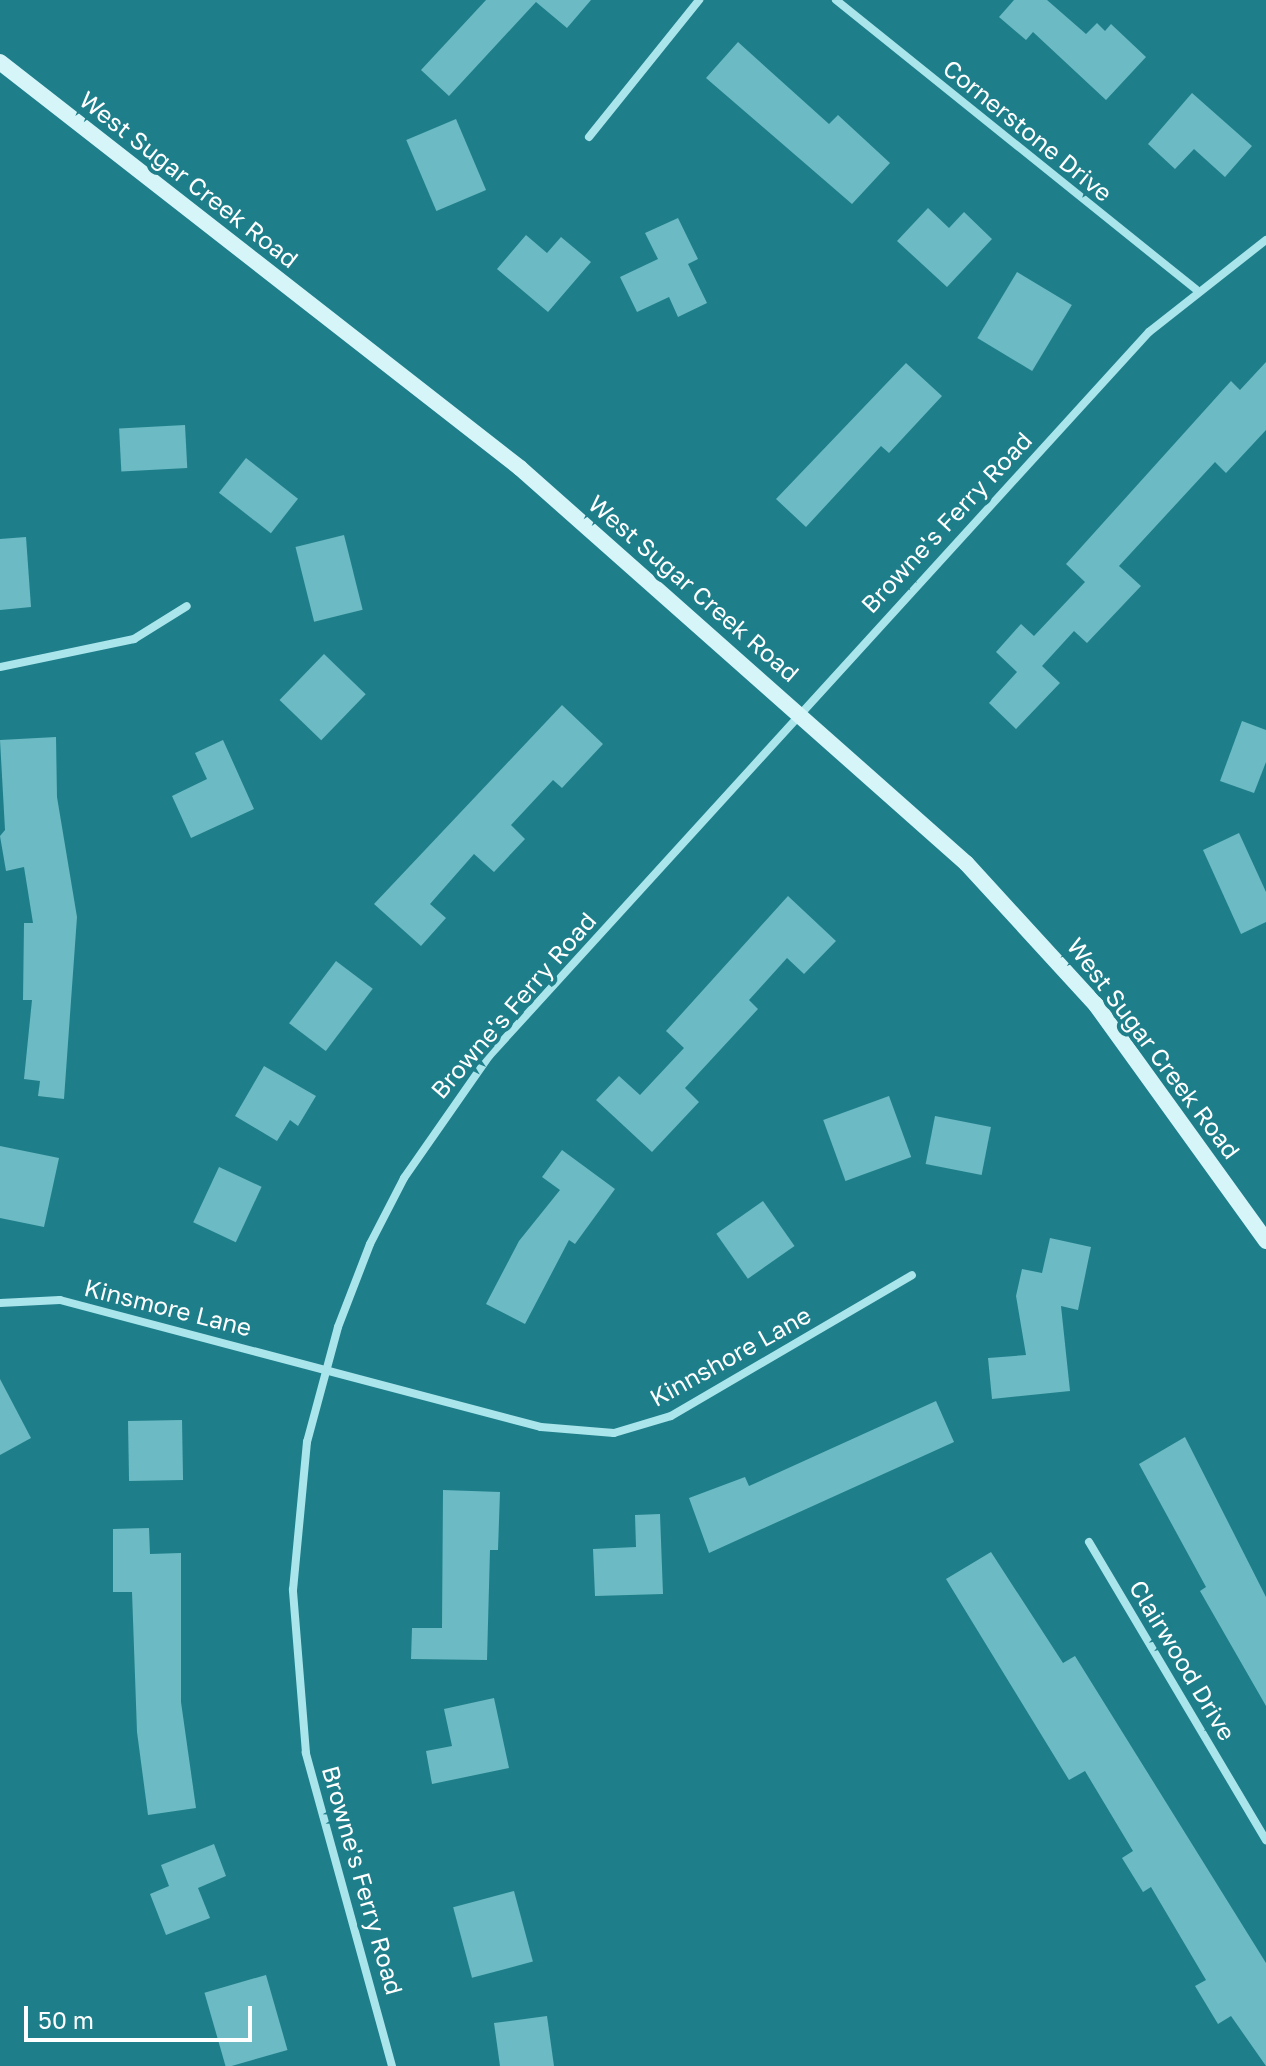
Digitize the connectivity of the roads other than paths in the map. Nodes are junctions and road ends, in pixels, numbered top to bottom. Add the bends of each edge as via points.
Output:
1 (699, 0) edge
2 (836, 0) edge
3 (0, 62) edge
4 (589, 137) dead end
5 (1266, 240) edge
6 (1196, 289) junction
7 (187, 606) dead end
8 (0, 667) edge
9 (799, 712) junction
10 (1266, 1241) edge
11 (912, 1275) dead end
12 (0, 1303) edge
13 (325, 1368) junction
14 (1089, 1542) dead end
15 (1266, 1840) edge
16 (392, 2066) edge

1 - 4 street
2 - 6 street, Cornerstone Drive
3 - 9 main road, West Sugar Creek Road via 520,468
5 - 6 street, Browne's Ferry Road
6 - 9 street, Browne's Ferry Road via 1149,332
7 - 8 street via 134,639
9 - 10 main road, West Sugar Creek Road via 966,863 1065,966
9 - 13 street, Browne's Ferry Road via 489,1056 444,1116 370,1244
11 - 13 street, Kinnshore Lane via 671,1416 614,1433 541,1427
12 - 13 street, Kinsmore Lane via 60,1300
13 - 16 street, Browne's Ferry Road via 297,1516 296,1679 323,1825
14 - 15 street, Clairwood Drive

